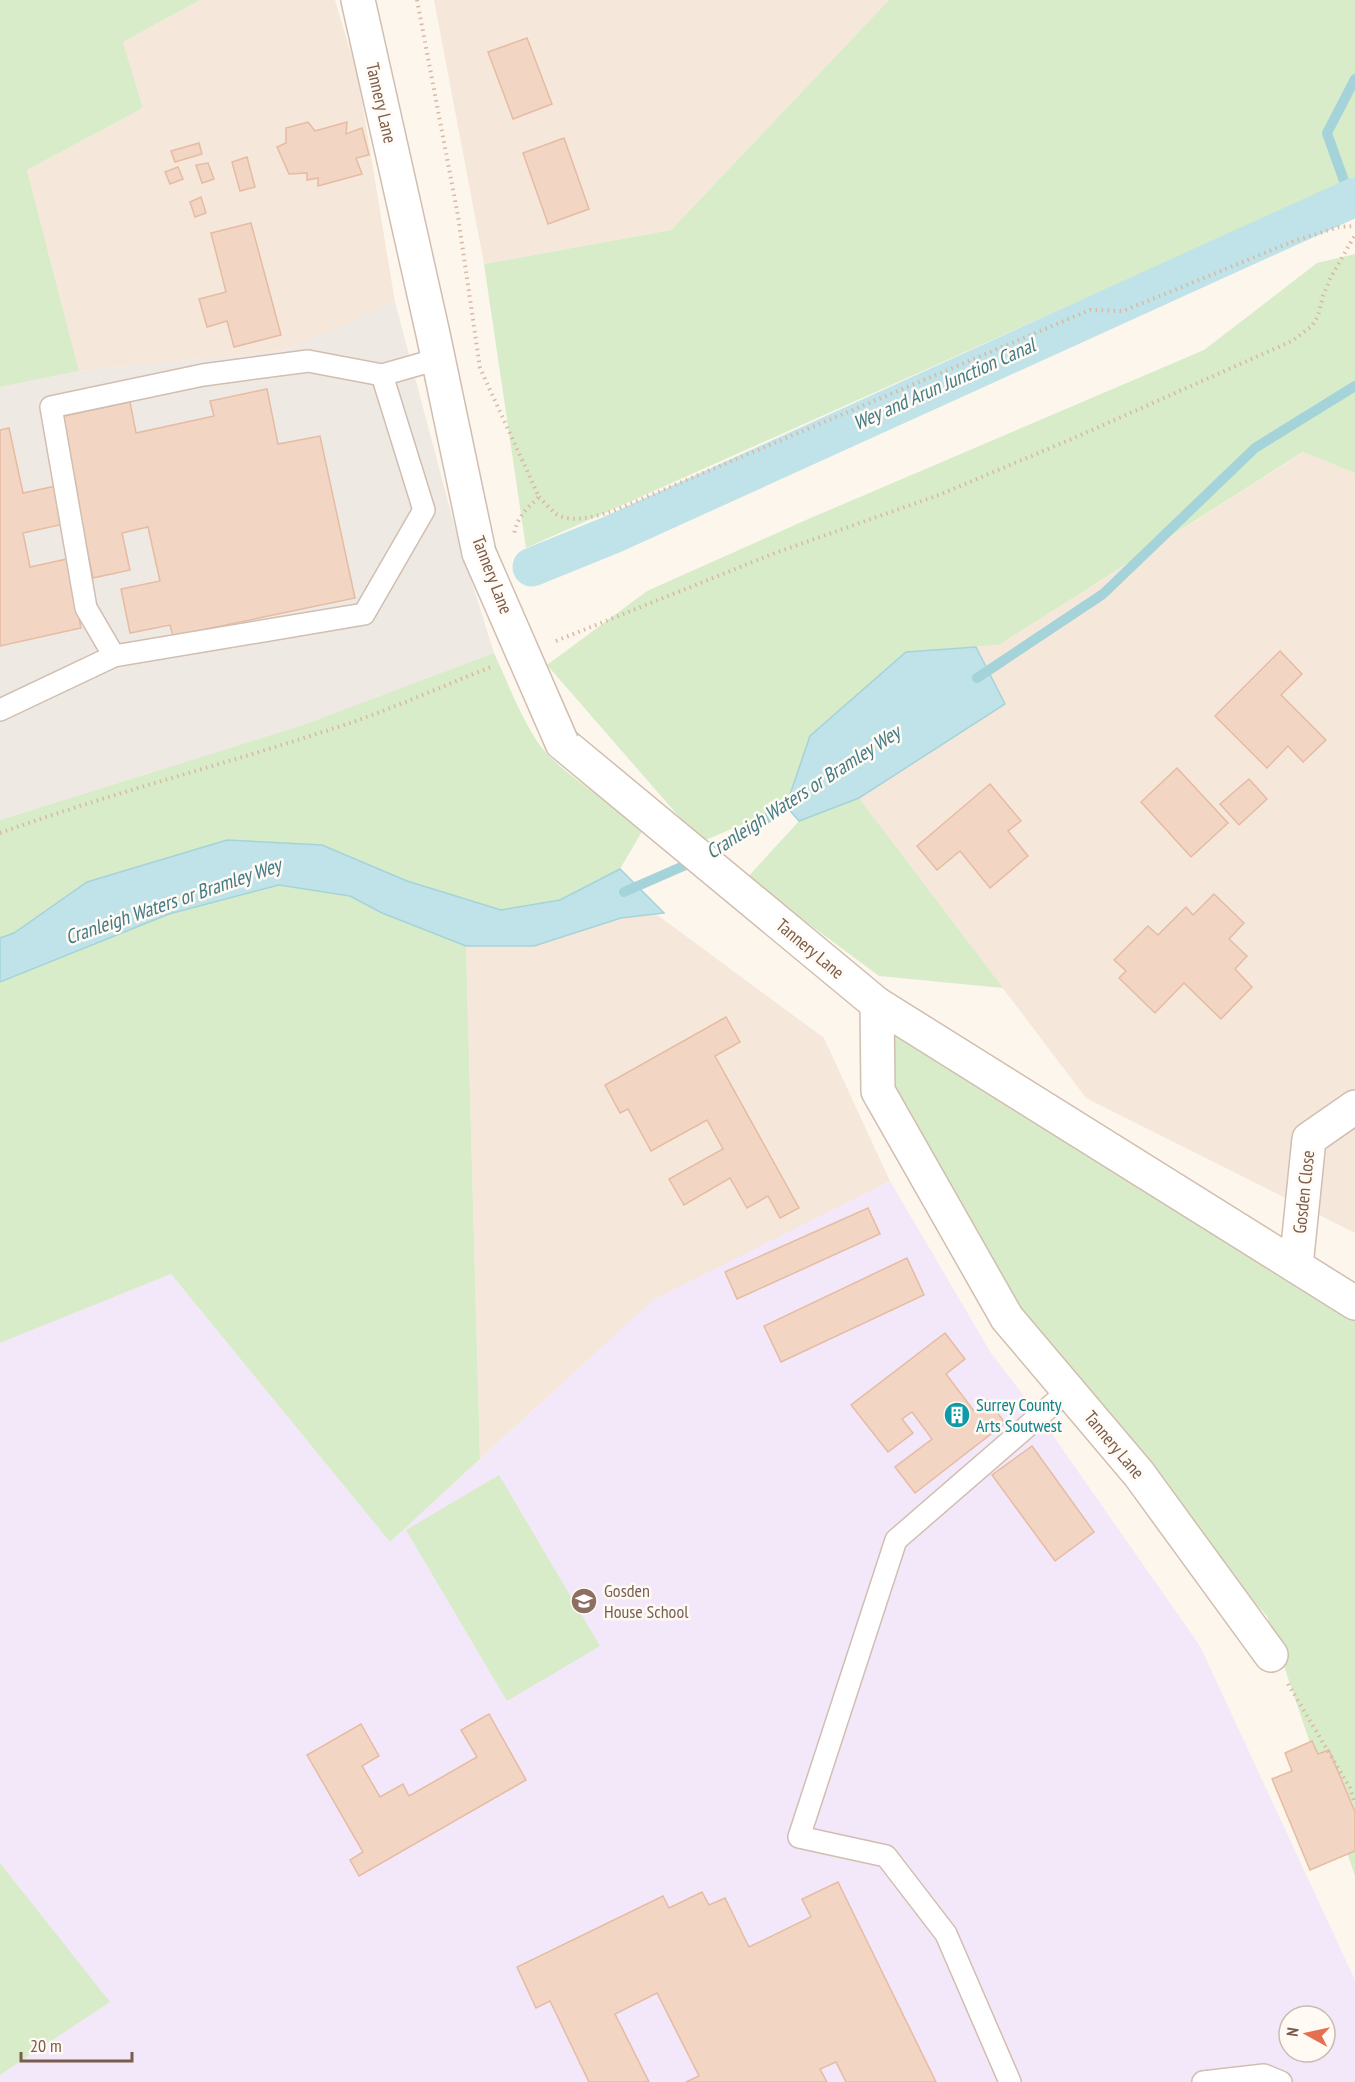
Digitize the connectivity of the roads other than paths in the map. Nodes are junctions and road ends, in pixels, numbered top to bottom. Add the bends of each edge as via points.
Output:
1 (358, 0) edge
2 (438, 359) junction
3 (382, 375) junction
4 (114, 656) junction
5 (0, 710) edge
6 (877, 1004) junction
7 (1355, 1107) edge
8 (1296, 1266) junction
9 (1355, 1302) edge
10 (1068, 1390) junction
11 (1271, 1654) road end
12 (1010, 2082) edge
13 (1203, 2082) edge
14 (1281, 2082) edge

1 - 2 street, Tannery Lane
2 - 3 lane
2 - 6 street, Tannery Lane, bridge via 479,553 562,743
3 - 4 lane via 424,510 364,614
3 - 4 lane via 308,361 203,375 51,407 86,608
4 - 5 lane
6 - 8 street, Tannery Lane
6 - 10 street, Tannery Lane via 878,1090 1007,1318
7 - 8 street, Gosden Close via 1309,1139
8 - 9 street, Tannery Lane
10 - 11 street, Tannery Lane via 1139,1474
10 - 12 lane via 896,1540 799,1837 886,1856 946,1934
13 - 14 lane via 1264,2075

